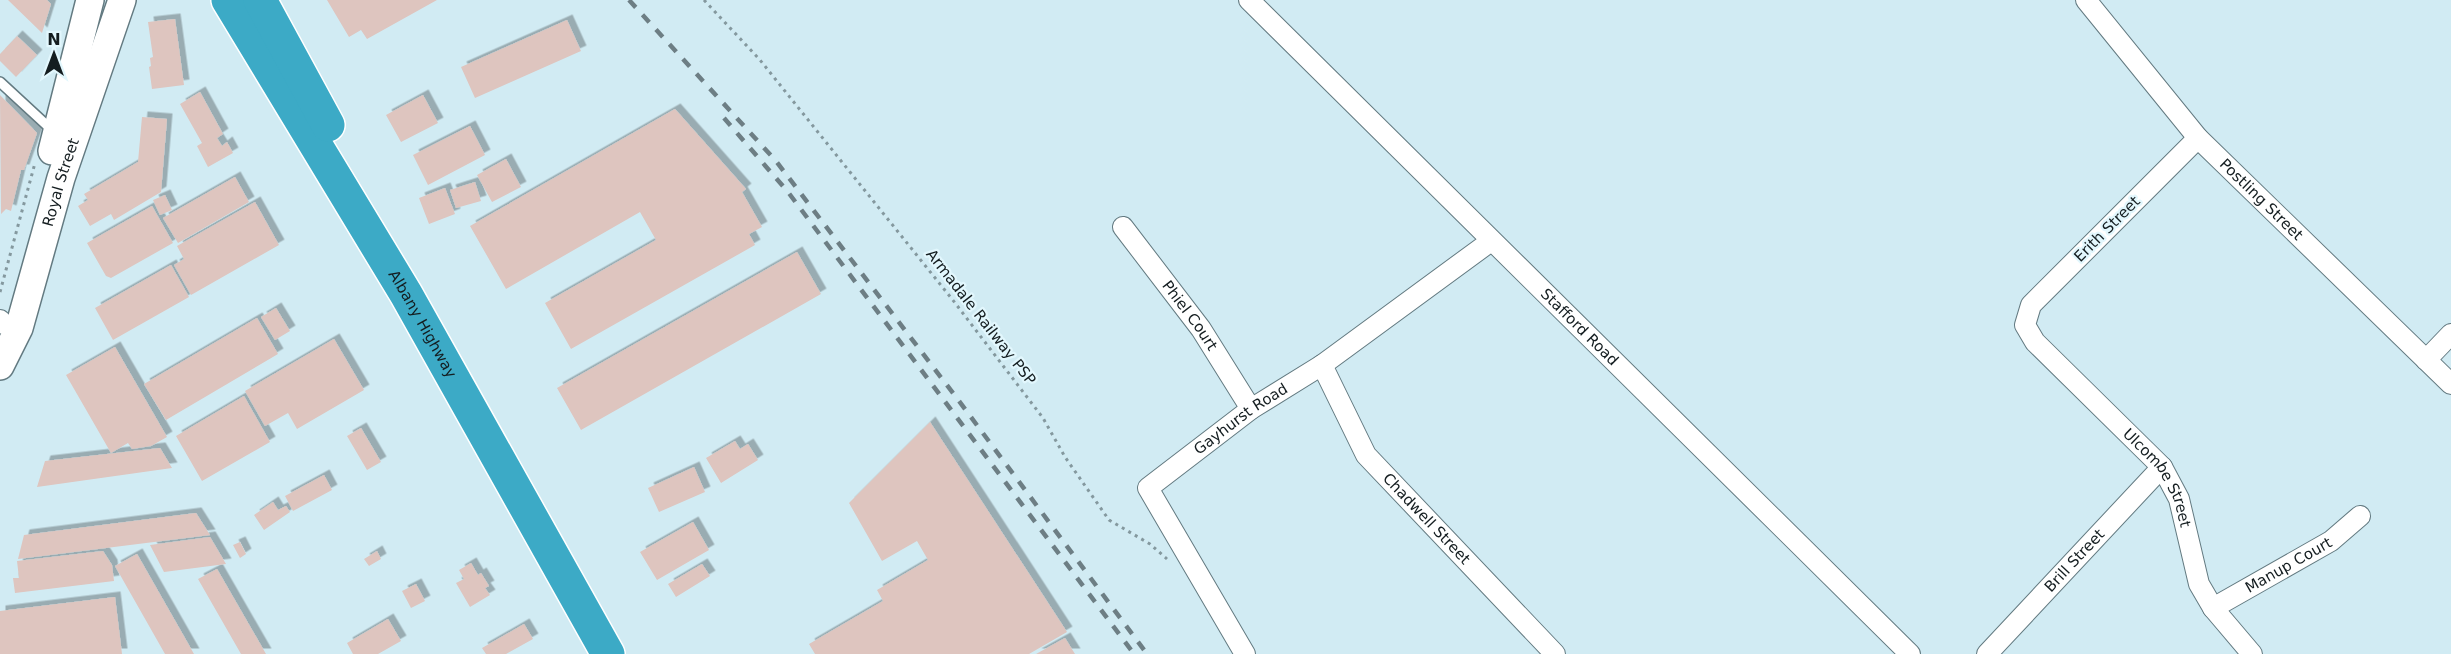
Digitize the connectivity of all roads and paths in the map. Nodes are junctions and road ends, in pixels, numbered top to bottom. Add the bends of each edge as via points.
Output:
1 (90, 0) edge
2 (122, 0) edge
3 (209, 0) edge
4 (228, 0) edge
5 (260, 0) edge
6 (704, 0) edge
7 (1249, 0) edge
8 (2086, 0) edge
9 (0, 82) edge
10 (298, 116) junction
11 (58, 133) junction
12 (2198, 138) junction
13 (1123, 227) dead end
14 (1491, 242) junction
15 (0, 291) edge
16 (2, 322) edge
17 (2025, 325) joint
18 (2451, 334) edge
19 (2426, 360) junction
20 (1322, 365) junction
21 (0, 367) edge
22 (2451, 384) edge
23 (1251, 409) junction
24 (2162, 467) junction
25 (2360, 516) dead end
26 (1172, 566) dead end
27 (2213, 608) junction
28 (608, 654) edge
29 (627, 654) edge
30 (1245, 654) edge
31 (1555, 654) edge
32 (1910, 654) edge
33 (1987, 654) edge
34 (2252, 654) edge

1 - 11 main road, Royal Street
2 - 11 main road, Royal Street
3 - 10 highway via 266,88
4 - 10 highway, Albany Highway
5 - 29 highway, Albany Highway via 416,287
6 - 26 path, Armadale Railway PSP via 760,60 952,298 1039,413 1109,520 1150,544
7 - 14 street, Stafford Road
8 - 12 street, Postling Street
9 - 11 lane
10 - 28 highway, Albany Highway via 406,294
11 - 15 path
11 - 16 main road, Royal Street
11 - 21 main road, Royal Street via 19,328
12 - 17 street, Erith Street via 2031,305
12 - 19 street, Postling Street
13 - 23 street, Phiel Court via 1201,329
14 - 20 street, Gayhurst Road
14 - 32 street, Stafford Road
16 - 21 main road, Royal Street
17 - 24 street, Ulcombe Street via 2035,342
18 - 19 street
19 - 22 street, Postling Street
20 - 23 street, Gayhurst Road
20 - 31 street, Chadwell Street via 1366,455
23 - 30 street, Gayhurst Road via 1148,488
24 - 27 street, Ulcombe Street via 2179,499 2199,584
24 - 33 street, Brill Street
25 - 27 street, Manup Court via 2331,541
27 - 34 street, Ulcombe Street

